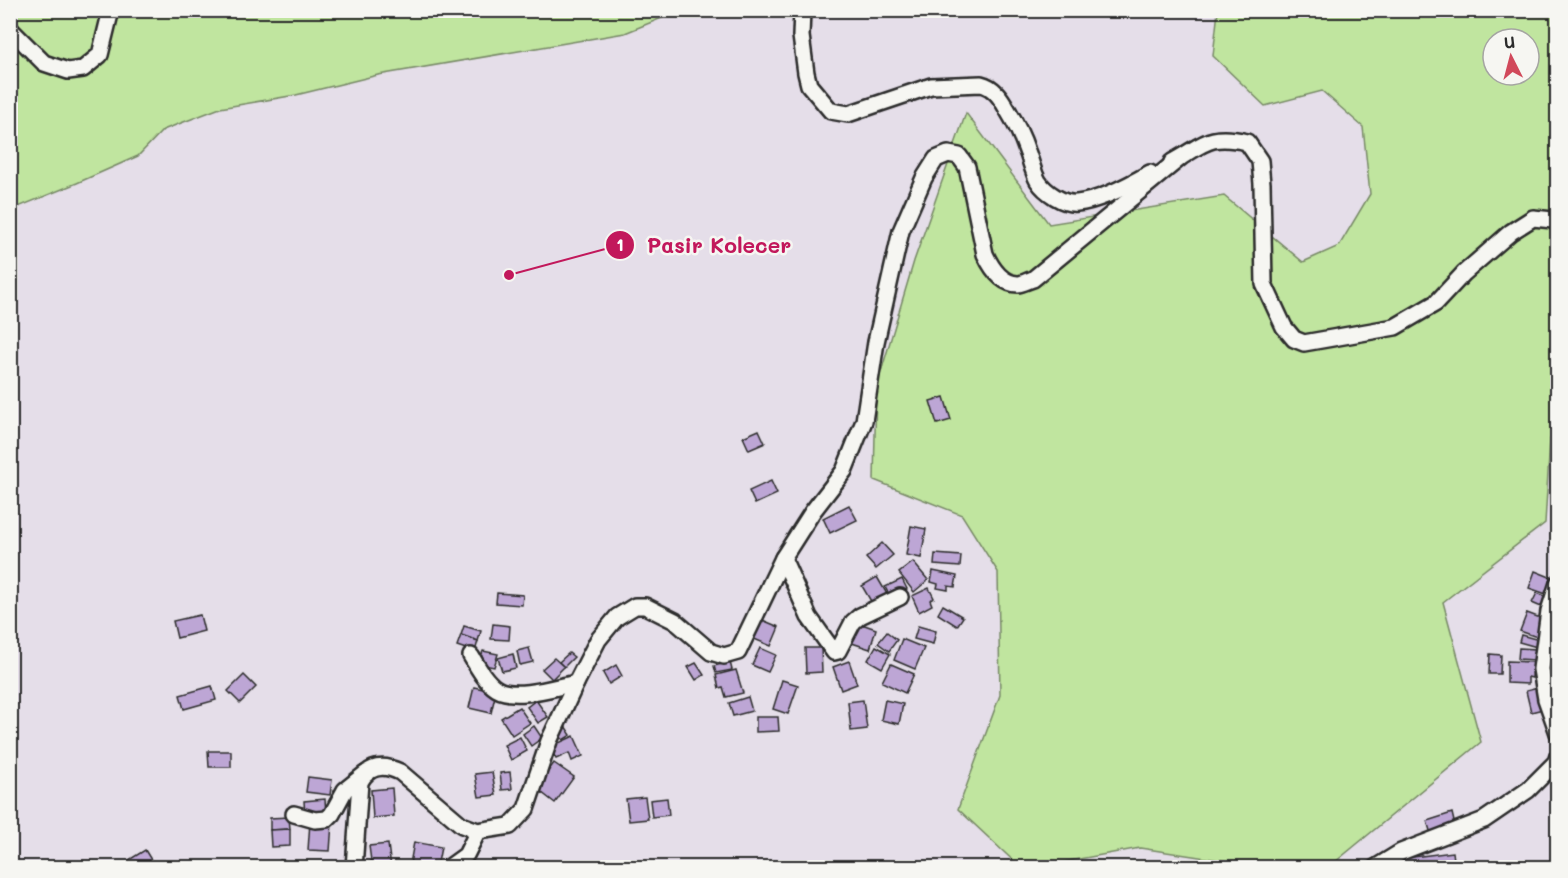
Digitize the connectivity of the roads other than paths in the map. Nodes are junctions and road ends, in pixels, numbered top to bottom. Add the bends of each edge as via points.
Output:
1 (111, 10) edge
2 (802, 10) edge
3 (10, 29) edge
4 (1180, 158) junction
5 (1557, 224) edge
6 (783, 558) junction
7 (1557, 583) edge
8 (900, 597) dead end
9 (471, 656) dead end
10 (576, 683) junction
11 (1557, 733) edge
12 (1557, 756) edge
13 (370, 770) junction
14 (294, 814) dead end
15 (478, 831) junction
16 (1380, 866) edge
17 (354, 867) edge
18 (448, 867) edge

1 - 3 street via 100,55 83,69 68,71 44,63
2 - 4 street via 802,59 809,85 831,111 848,114 931,86 988,86 999,96 1019,130 1039,182 1047,192 1076,204 1122,187
4 - 5 street via 1211,139 1230,138 1247,142 1260,161 1264,284 1284,327 1294,339 1304,343 1395,327 1436,303 1464,273 1533,218
4 - 6 street via 1033,279 1018,284 1005,280 988,261 967,167 959,156 948,154 936,159 901,231 876,342 864,421 844,471
6 - 8 street via 809,617 834,652 860,616
6 - 10 street via 738,652 724,656 711,652 675,621 645,606 635,606 617,616 598,640
7 - 11 street via 1541,669
9 - 10 street via 497,689 512,695
10 - 15 street via 549,741 526,809 510,826
12 - 16 street via 1556,762 1528,790 1499,811 1401,852
13 - 14 street via 345,790 327,819
13 - 15 street via 390,767 400,772 462,825
13 - 17 street via 360,782
15 - 18 street via 466,855

